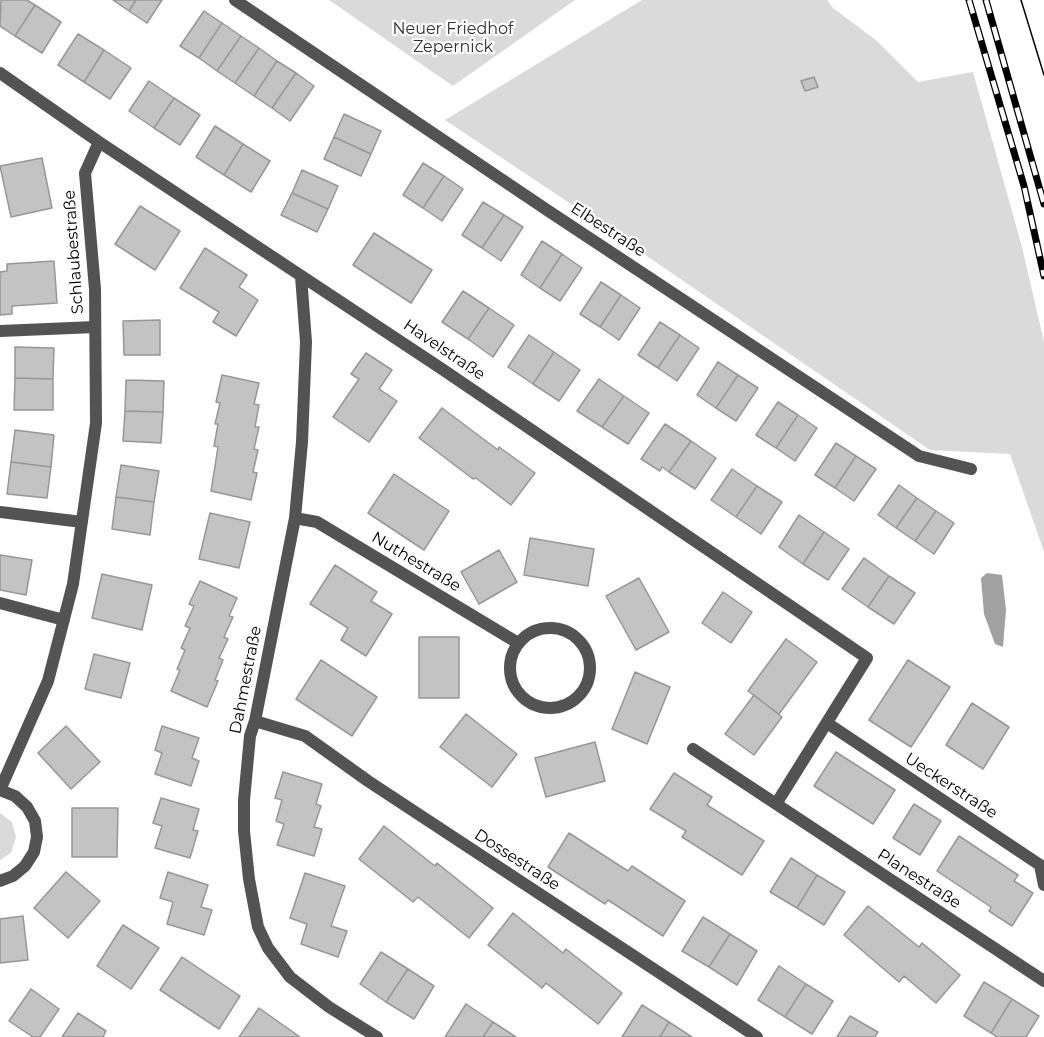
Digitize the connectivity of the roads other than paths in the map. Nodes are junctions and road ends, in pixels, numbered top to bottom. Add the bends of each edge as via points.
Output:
1 (235, 0) edge
2 (0, 73) edge
3 (99, 142) junction
4 (301, 276) junction
5 (95, 327) junction
6 (5, 331) edge
7 (971, 469) dead end
8 (0, 512) edge
9 (295, 518) junction
10 (82, 522) junction
11 (0, 603) edge
12 (64, 620) junction
13 (518, 643) junction
14 (255, 721) junction
15 (827, 723) junction
16 (693, 749) dead end
17 (0, 790) edge
18 (776, 804) junction
19 (0, 881) edge
20 (1044, 885) edge
21 (1044, 981) edge
22 (377, 1037) edge
23 (757, 1037) edge

1 - 7 street, Elbestraße via 919,456
2 - 3 street, Havelstraße
3 - 4 street, Havelstraße
3 - 5 street, Schlaubestraße via 85,173
4 - 9 street, Dahmestraße via 306,342
4 - 15 street, Havelstraße via 867,658
5 - 6 street, Schlaubestraße
5 - 10 street, Schlaubestraße via 96,423
8 - 10 street
9 - 13 street, Nuthestraße via 317,522
9 - 14 street, Dahmestraße
10 - 12 street, Schlaubestraße
11 - 12 street
12 - 17 street, Schlaubestraße via 48,681
13 - 13 street via 512,654 511,679 525,700 537,706 555,707 573,701 583,692 590,666 588,652 580,640 556,627 529,633
14 - 22 street, Dahmestraße via 250,736 244,831 258,927 290,977
14 - 23 street, Dossestraße via 305,736
15 - 18 street
15 - 20 street, Ueckerstraße via 1040,865
16 - 18 street, Planestraße
17 - 19 street, Schlaubestraße via 27,807 35,820 37,837 25,866
18 - 21 street, Planestraße

